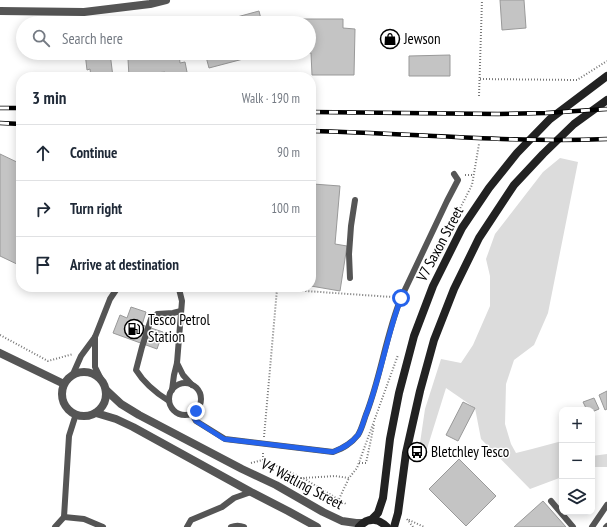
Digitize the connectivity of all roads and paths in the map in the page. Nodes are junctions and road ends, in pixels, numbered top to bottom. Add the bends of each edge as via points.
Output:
1 (166, 0) edge
2 (482, 0) edge
3 (0, 12) edge
4 (607, 61) edge
5 (607, 76) edge
6 (480, 79) junction
7 (479, 96) dead end
8 (607, 100) edge
9 (454, 174) dead end
10 (355, 200) dead end
11 (350, 278) dead end
12 (316, 291) edge
13 (115, 292) edge
14 (180, 292) edge
15 (277, 292) edge
16 (401, 298) junction
17 (181, 310) junction
18 (95, 337) junction
19 (0, 353) edge
20 (177, 364) junction
21 (73, 374) junction
22 (101, 378) junction
23 (64, 384) junction
24 (192, 385) junction
25 (106, 390) junction
26 (172, 390) junction
27 (169, 401) junction
28 (96, 413) junction
29 (76, 414) junction
30 (192, 414) junction
31 (375, 418) dead end
32 (264, 444) junction
33 (263, 460) junction
34 (251, 463) dead end
35 (359, 463) dead end
36 (349, 478) dead end
37 (251, 492) junction
38 (339, 499) junction
39 (551, 501) dead end
40 (346, 504) dead end
41 (607, 505) edge
42 (64, 516) junction
43 (364, 523) edge
44 (55, 527) edge
45 (103, 527) edge
46 (187, 527) edge
47 (231, 527) edge
48 (244, 527) edge
49 (317, 527) edge
50 (387, 527) edge
51 (394, 527) edge
52 (413, 527) edge
53 (424, 527) edge
54 (573, 527) edge
55 (592, 527) edge

1 - 3 street via 84,12
2 - 6 path
4 - 6 path via 577,80
5 - 43 main road, V7 Saxon Street via 550,119 517,153 462,228 433,286 414,336 390,439 383,498 378,513
6 - 7 path
8 - 51 main road via 574,124 514,185 479,238 454,289 434,340 406,453
9 - 16 lane via 458,180
10 - 11 lane via 349,254
12 - 16 path
13 - 18 lane
14 - 17 lane
15 - 32 path
16 - 32 lane via 369,406 358,434 348,445 333,452
17 - 20 lane
17 - 27 lane via 157,314 151,319 136,370 148,385
18 - 21 lane via 81,356
18 - 22 lane via 95,367
19 - 23 street
20 - 24 lane
20 - 26 lane
21 - 22 street via 88,372
21 - 23 street
22 - 25 street
23 - 29 street via 62,398 65,405
24 - 26 lane via 181,384
24 - 30 lane via 200,392 201,397 199,407
25 - 28 street via 104,403
25 - 43 street, V4 Watling Street via 121,404 139,415 323,512 342,521
26 - 27 lane
27 - 30 lane via 177,413
28 - 29 street via 82,416
28 - 37 street, V4 Watling Street via 116,418
29 - 42 lane via 69,436
30 - 32 lane via 196,421 224,439
31 - 35 path via 366,463
32 - 33 path
33 - 34 path
33 - 38 path via 303,478
36 - 38 path
37 - 46 lane via 191,520
37 - 49 street, V4 Watling Street
38 - 40 path
39 - 54 lane
41 - 55 lane
42 - 44 lane
42 - 45 lane via 84,519
43 - 50 main road via 377,520
47 - 48 lane
52 - 53 path via 407,519

